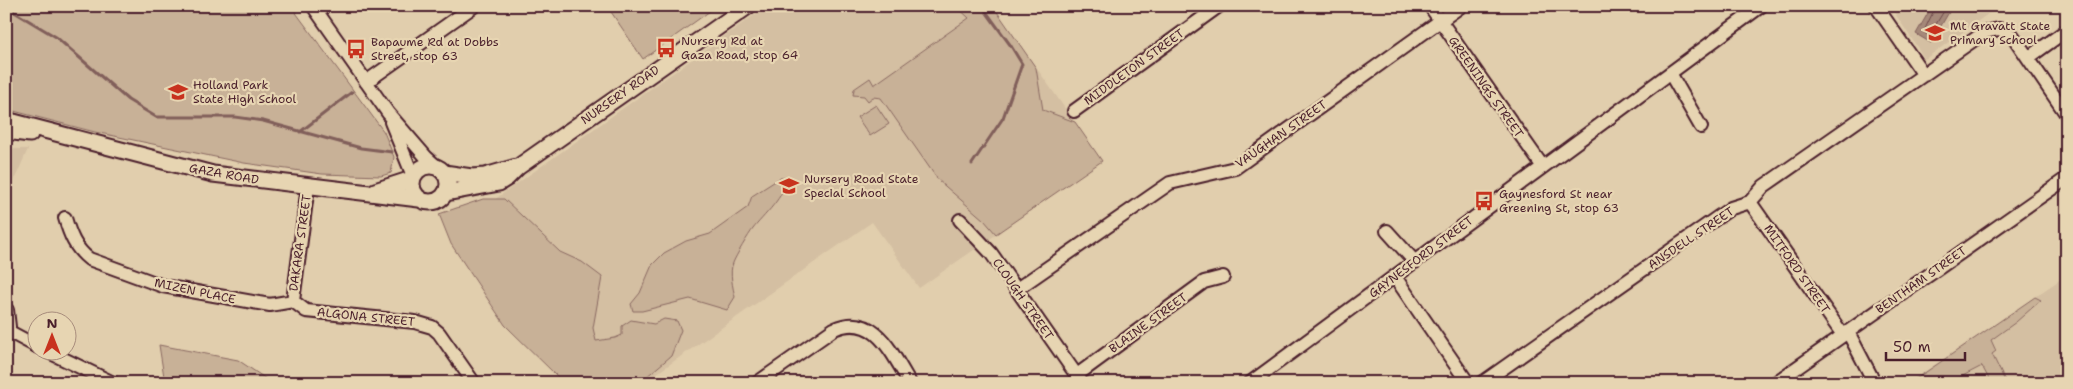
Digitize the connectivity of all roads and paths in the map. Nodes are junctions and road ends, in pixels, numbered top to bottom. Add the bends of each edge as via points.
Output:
1 (312, 6) edge
2 (474, 6) edge
3 (748, 6) edge
4 (1219, 6) edge
5 (1430, 6) edge
6 (1461, 6) edge
7 (1761, 6) edge
8 (1876, 6) edge
9 (1440, 21) junction
10 (2067, 30) edge
11 (2028, 58) junction
12 (1670, 73) junction
13 (1924, 75) junction
14 (366, 82) junction
15 (1074, 111) dead end
16 (388, 113) junction
17 (2067, 114) edge
18 (6, 120) edge
19 (1701, 127) dead end
20 (6, 131) edge
21 (81, 141) junction
22 (518, 167) junction
23 (1543, 167) junction
24 (441, 170) junction
25 (412, 177) junction
26 (2067, 178) edge
27 (308, 186) junction
28 (370, 192) junction
29 (446, 193) junction
30 (419, 199) junction
31 (1750, 202) junction
32 (65, 218) dead end
33 (960, 220) dead end
34 (1387, 231) dead end
35 (1414, 262) junction
36 (1223, 277) dead end
37 (1395, 277) junction
38 (1017, 289) junction
39 (293, 301) junction
40 (7, 310) edge
41 (7, 332) edge
42 (1845, 334) junction
43 (28, 342) edge
44 (70, 362) edge
45 (1871, 376) dead end
46 (1079, 379) edge
47 (113, 383) edge
48 (474, 383) edge
49 (757, 383) edge
50 (910, 383) edge
51 (1250, 383) edge
52 (1468, 383) edge
53 (1482, 383) edge
54 (1775, 383) edge

1 - 14 street
2 - 14 street
3 - 22 main road, NURSERY ROAD
4 - 15 street, MIDDLETON STREET
5 - 9 street, GREENINGS STREET
6 - 9 street, VAUGHAN STREET
7 - 12 street, GAYNESFORD STREET
8 - 13 street
9 - 23 street, GREENINGS STREET
9 - 38 street, VAUGHAN STREET via 1235,168 1170,183
10 - 11 street
11 - 13 street, ANSDELL STREET via 2012,36 1999,29 1983,33
11 - 17 street
12 - 19 street
12 - 23 street, GAYNESFORD STREET
13 - 31 street, ANSDELL STREET via 1764,186
14 - 16 street
16 - 24 street
16 - 25 street
18 - 21 main road, GAZA ROAD
20 - 21 main road, GAZA ROAD
21 - 27 main road, GAZA ROAD via 212,174
22 - 24 main road, NURSERY ROAD via 485,176 466,176
22 - 29 main road, NURSERY ROAD via 499,183
23 - 35 street, GAYNESFORD STREET
24 - 25 main road via 426,166
24 - 29 main road via 448,185
25 - 28 main road, GAZA ROAD
25 - 30 main road via 412,190
26 - 42 street, BENTHAM STREET
27 - 28 main road, GAZA ROAD
27 - 39 street, DAKARA STREET
28 - 30 main road, GAZA ROAD
29 - 30 main road via 436,201
31 - 42 street, MITFORD STREET
31 - 53 street, ANSDELL STREET via 1731,208
32 - 39 street, MIZEN PLACE via 78,251 89,260 163,286 270,305
33 - 38 street, CLOUGH STREET via 984,245
34 - 35 street
35 - 37 street, GAYNESFORD STREET
36 - 46 street, BLAINE STREET via 1204,282
37 - 51 street, GAYNESFORD STREET
37 - 52 street
38 - 46 street, CLOUGH STREET
39 - 48 street, ALGONA STREET via 306,311 415,322 432,327
40 - 41 street
41 - 43 street
42 - 45 street, MITFORD STREET
42 - 54 street, BENTHAM STREET
44 - 47 street
49 - 50 street via 846,324 869,328 883,341

